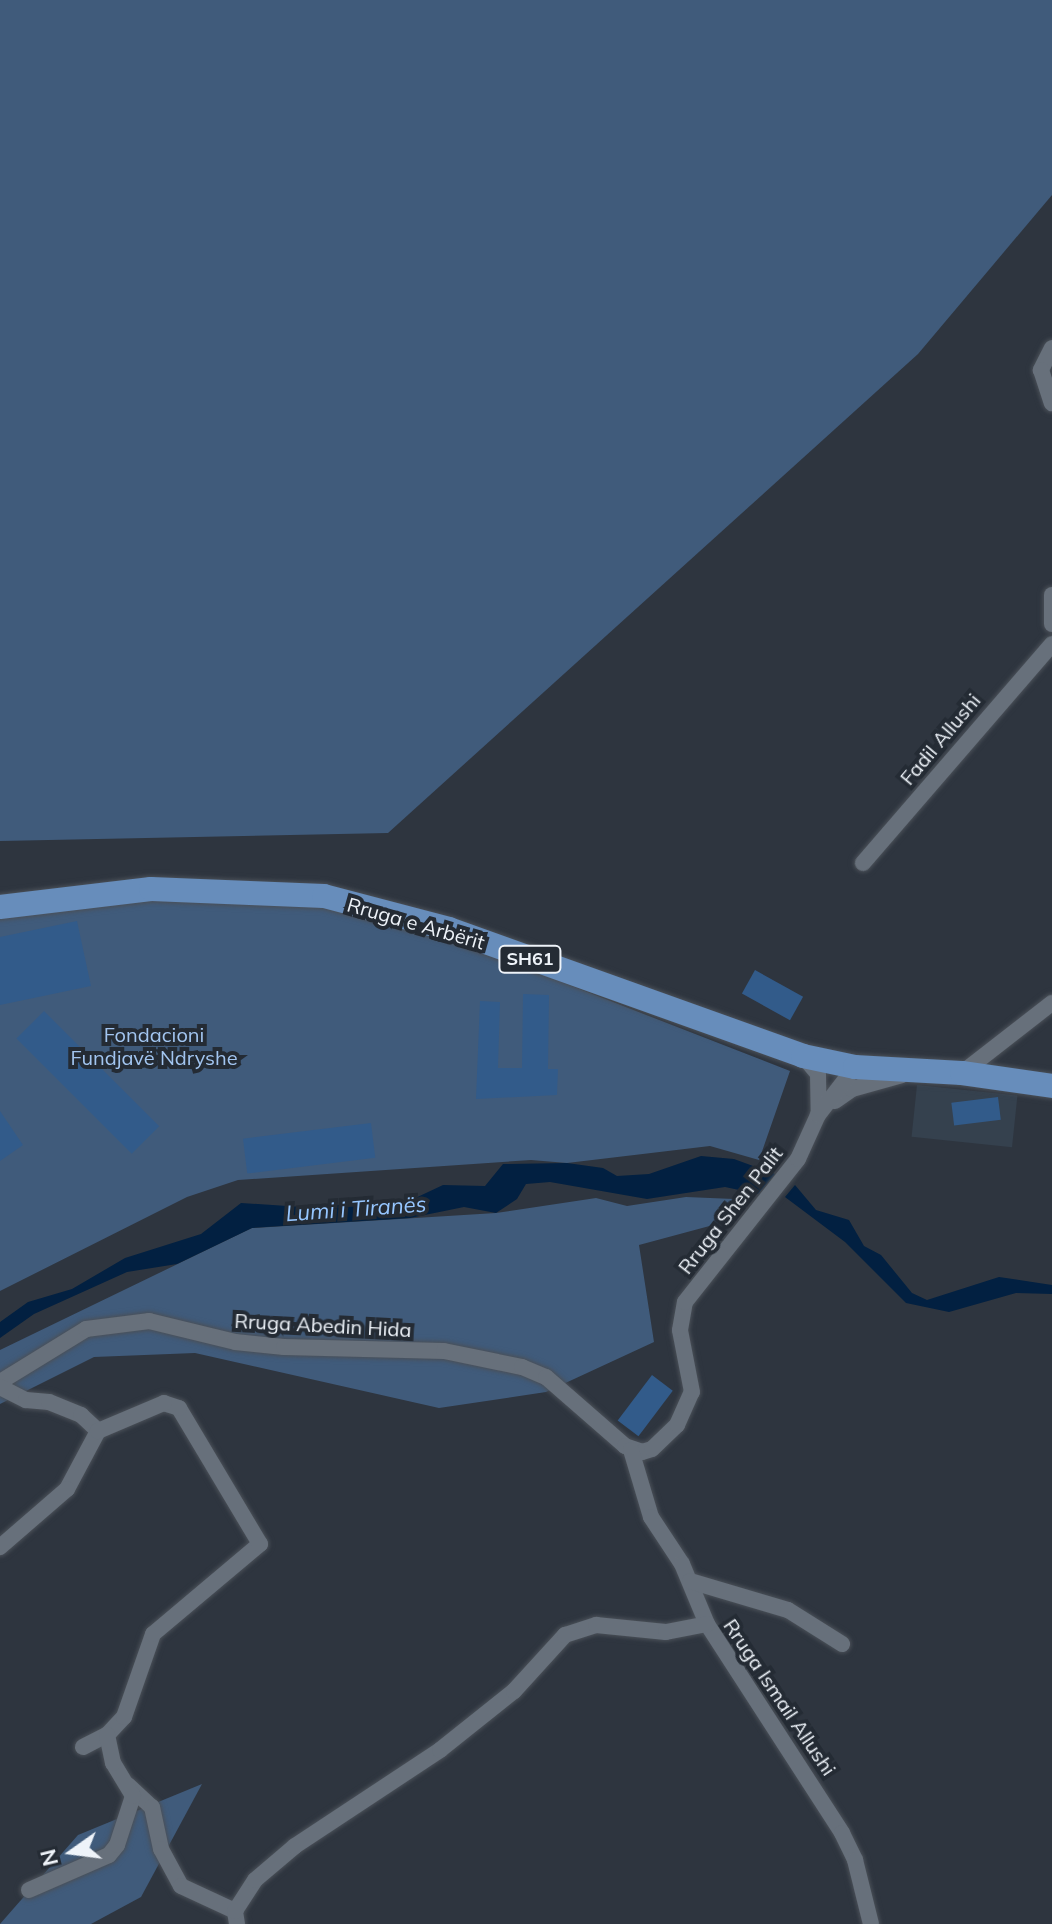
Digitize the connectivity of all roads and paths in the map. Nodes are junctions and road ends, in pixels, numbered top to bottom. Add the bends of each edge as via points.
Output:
1 (1052, 348) edge
2 (1052, 403) edge
3 (1052, 595) edge
4 (1052, 624) edge
5 (1052, 644) edge
6 (863, 863) dead end
7 (0, 907) edge
8 (1052, 1003) edge
9 (803, 1056) junction
10 (855, 1067) junction
11 (920, 1071) junction
12 (962, 1073) junction
13 (1052, 1086) edge
14 (818, 1115) junction
15 (0, 1384) edge
16 (98, 1431) junction
17 (631, 1450) junction
18 (0, 1547) edge
19 (690, 1581) junction
20 (707, 1624) junction
21 (842, 1644) dead end
22 (107, 1735) junction
23 (83, 1747) dead end
24 (128, 1785) junction
25 (29, 1890) dead end
26 (236, 1917) edge
27 (871, 1924) edge

1 - 2 street via 1041,370
3 - 4 street
5 - 6 street, Fadil Allushi
7 - 9 main road, Rruga e Arbërit / SH61 via 151,889 324,896 449,929
8 - 12 street
9 - 10 main road, Rruga e Arbërit / SH61
9 - 14 street via 818,1074
10 - 11 main road, Rruga e Arbërit / SH61
10 - 14 street, Rruga Shen Palit
11 - 12 main road, Rruga e Arbërit / SH61
11 - 14 street via 852,1089
12 - 13 main road, Rruga e Arbërit / SH61
14 - 17 street, Rruga Shen Palit via 798,1159 685,1302 680,1330 692,1377 687,1409 664,1440 642,1452
15 - 16 street via 90,1420
15 - 17 street, Rruga Abedin Hida via 86,1329 149,1321 235,1342 284,1347 444,1351 546,1377
16 - 18 street via 67,1489
16 - 22 street via 164,1403 179,1408 260,1544 153,1634 124,1717
17 - 19 street, Rruga Ismail Allushi via 651,1517
19 - 20 street, Rruga Ismail Allushi
19 - 21 street via 788,1610
20 - 26 street via 666,1632 596,1625 565,1635 514,1691 440,1750 295,1846 255,1880
20 - 27 street, Rruga Ismail Allushi via 842,1833 855,1860
22 - 23 street
22 - 24 street via 113,1763
24 - 25 street via 133,1808 109,1855
24 - 26 street via 152,1807 161,1849 181,1886

